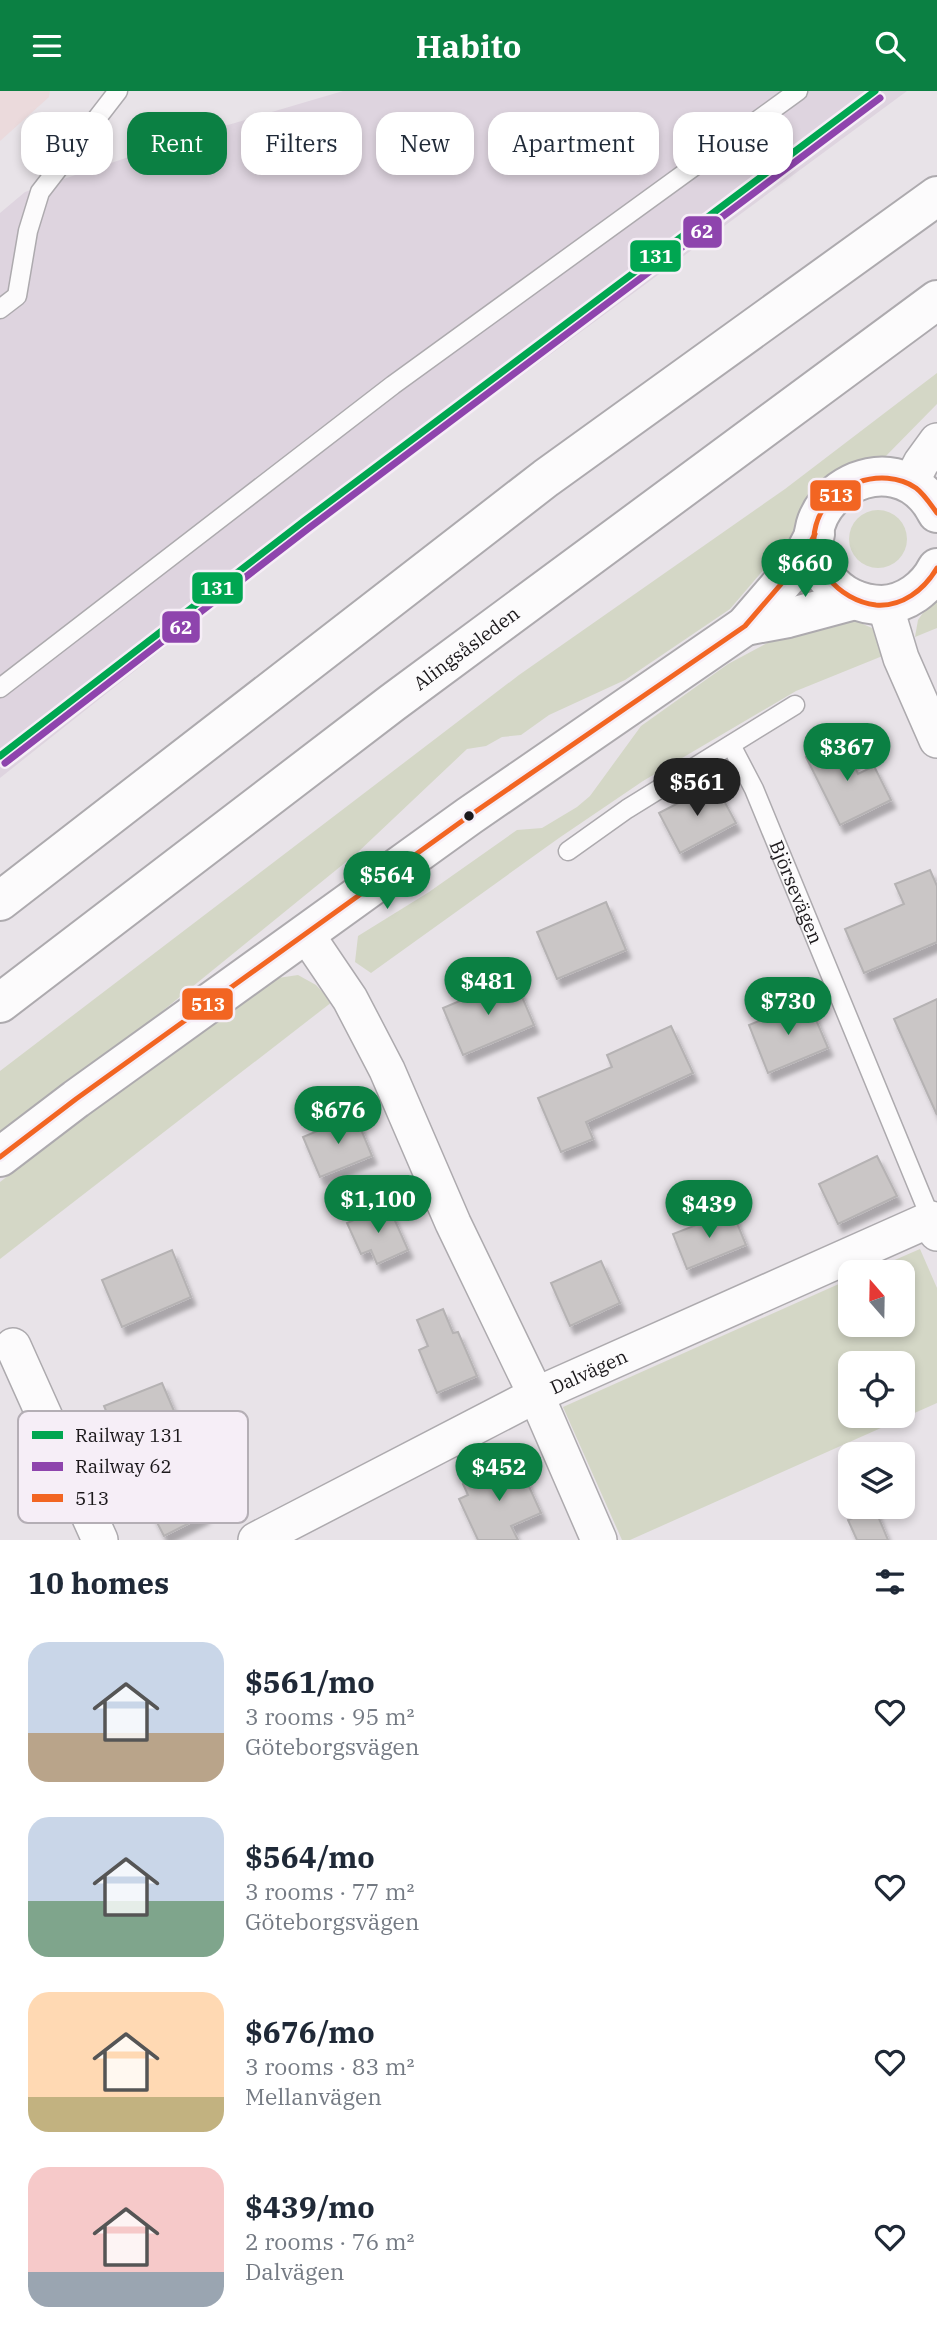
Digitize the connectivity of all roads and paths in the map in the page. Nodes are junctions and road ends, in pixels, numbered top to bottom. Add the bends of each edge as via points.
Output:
1 (118, 91) edge
2 (798, 91) edge
3 (937, 195) edge
4 (937, 300) edge
5 (0, 309) edge
6 (937, 441) edge
7 (910, 484) junction
8 (937, 513) edge
9 (815, 534) junction
10 (937, 568) edge
11 (897, 599) edge
12 (745, 626) junction
13 (0, 688) edge
14 (795, 705) dead end
15 (937, 740) edge
16 (731, 745) junction
17 (568, 851) dead end
18 (0, 901) edge
19 (306, 934) junction
20 (0, 1003) edge
21 (0, 1157) edge
22 (934, 1226) edge
23 (13, 1346) dead end
24 (536, 1395) junction
25 (42, 1411) edge
26 (92, 1523) edge
27 (100, 1540) edge
28 (256, 1540) edge
29 (598, 1540) edge

1 - 5 lane via 40,192 17,296
2 - 13 lane via 393,385
3 - 18 main road via 546,478
4 - 20 main road, Alingsåsleden via 381,711
6 - 7 street
7 - 8 main road
7 - 9 main road via 880,476 849,484 826,505
9 - 11 main road via 816,555 838,590
9 - 12 main road via 800,562
10 - 11 main road via 929,581
11 - 12 main road
11 - 15 street via 901,658
12 - 19 main road
14 - 16 lane
16 - 17 lane
16 - 22 lane, Björsevägen via 754,789
19 - 21 main road
19 - 24 street via 376,1047 453,1223
22 - 24 street, Dalvägen
23 - 25 street
24 - 28 street, Dalvägen
24 - 29 street
26 - 27 street

